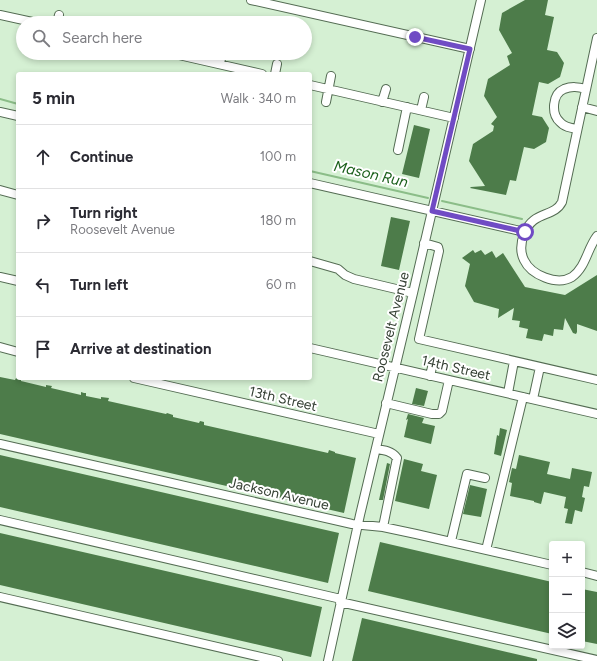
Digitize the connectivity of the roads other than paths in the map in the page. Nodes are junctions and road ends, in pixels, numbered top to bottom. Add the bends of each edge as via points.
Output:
1 (251, 0) edge
2 (481, 0) edge
3 (0, 15) edge
4 (16, 18) edge
5 (597, 38) edge
6 (470, 49) junction
7 (202, 60) edge
8 (221, 60) edge
9 (220, 64) junction
10 (277, 64) dead end
11 (254, 72) edge
12 (275, 72) edge
13 (332, 76) dead end
14 (312, 85) edge
15 (329, 89) junction
16 (386, 89) dead end
17 (586, 89) junction
18 (424, 97) dead end
19 (326, 102) dead end
20 (382, 102) junction
21 (407, 107) junction
22 (582, 107) junction
23 (421, 110) junction
24 (597, 111) edge
25 (0, 112) edge
26 (16, 116) edge
27 (454, 118) junction
28 (577, 129) junction
29 (398, 150) dead end
30 (312, 183) edge
31 (0, 190) edge
32 (16, 194) edge
33 (432, 211) junction
34 (525, 232) junction
35 (597, 236) edge
36 (424, 243) junction
37 (312, 262) edge
38 (0, 277) edge
39 (16, 281) edge
40 (413, 293) junction
41 (0, 347) edge
42 (312, 348) edge
43 (16, 351) edge
44 (514, 361) junction
45 (433, 363) dead end
46 (540, 367) junction
47 (395, 368) junction
48 (430, 376) junction
49 (143, 380) edge
50 (449, 380) junction
51 (597, 380) edge
52 (508, 393) junction
53 (523, 397) junction
54 (533, 399) junction
55 (386, 403) junction
56 (597, 414) edge
57 (379, 434) junction
58 (0, 444) edge
59 (376, 449) junction
60 (484, 478) dead end
61 (0, 520) edge
62 (358, 525) junction
63 (383, 527) junction
64 (451, 541) junction
65 (486, 550) junction
66 (549, 564) edge
67 (585, 573) edge
68 (597, 576) edge
69 (0, 597) edge
70 (340, 600) junction
71 (597, 660) edge
72 (278, 661) edge
73 (328, 661) edge

1 - 6 street
2 - 6 street, Roosevelt Avenue
3 - 4 street
5 - 17 street
6 - 27 street, Roosevelt Avenue
7 - 9 street
8 - 9 street
9 - 11 street
10 - 12 street
13 - 15 street
14 - 15 street
15 - 19 street
15 - 20 street
16 - 20 street
17 - 22 street
17 - 28 street via 575,86 563,89 557,94 554,105 555,116 560,123
18 - 23 street
20 - 21 street
21 - 23 street
21 - 29 street
22 - 24 street
22 - 28 street
23 - 27 street
25 - 26 street
27 - 33 street, Roosevelt Avenue
28 - 34 street via 562,202 552,212 533,220
30 - 33 street
31 - 32 street
33 - 34 street
33 - 36 street, Roosevelt Avenue
34 - 35 street via 521,244 524,260 531,269 549,279 570,278 576,274 584,264
36 - 40 street, Roosevelt Avenue
36 - 44 street via 438,247 439,251 419,339
37 - 40 street via 338,269 354,279
38 - 39 street
40 - 47 street, Roosevelt Avenue
41 - 43 street
42 - 47 street, 14th Street
44 - 46 street
44 - 52 street
45 - 48 street
46 - 51 street
46 - 54 street
47 - 48 street, 14th Street
47 - 55 street, Roosevelt Avenue
48 - 50 street, 14th Street
49 - 57 street, 13th Street
50 - 52 street, 14th Street
50 - 55 street via 442,411 439,414
52 - 53 street, 14th Street
53 - 54 street, 14th Street
53 - 65 street
54 - 56 street, 14th Street
55 - 57 street, Roosevelt Avenue
57 - 59 street, Roosevelt Avenue
58 - 62 street, Jackson Avenue
59 - 62 street, Roosevelt Avenue
59 - 63 street via 390,452 396,458
60 - 64 street via 466,474
61 - 70 street
62 - 63 street, Jackson Avenue
62 - 70 street, Roosevelt Avenue
63 - 64 street, Jackson Avenue
64 - 65 street, Jackson Avenue
65 - 66 street, Jackson Avenue
67 - 68 street
69 - 72 street
70 - 71 street
70 - 73 street, Roosevelt Avenue

